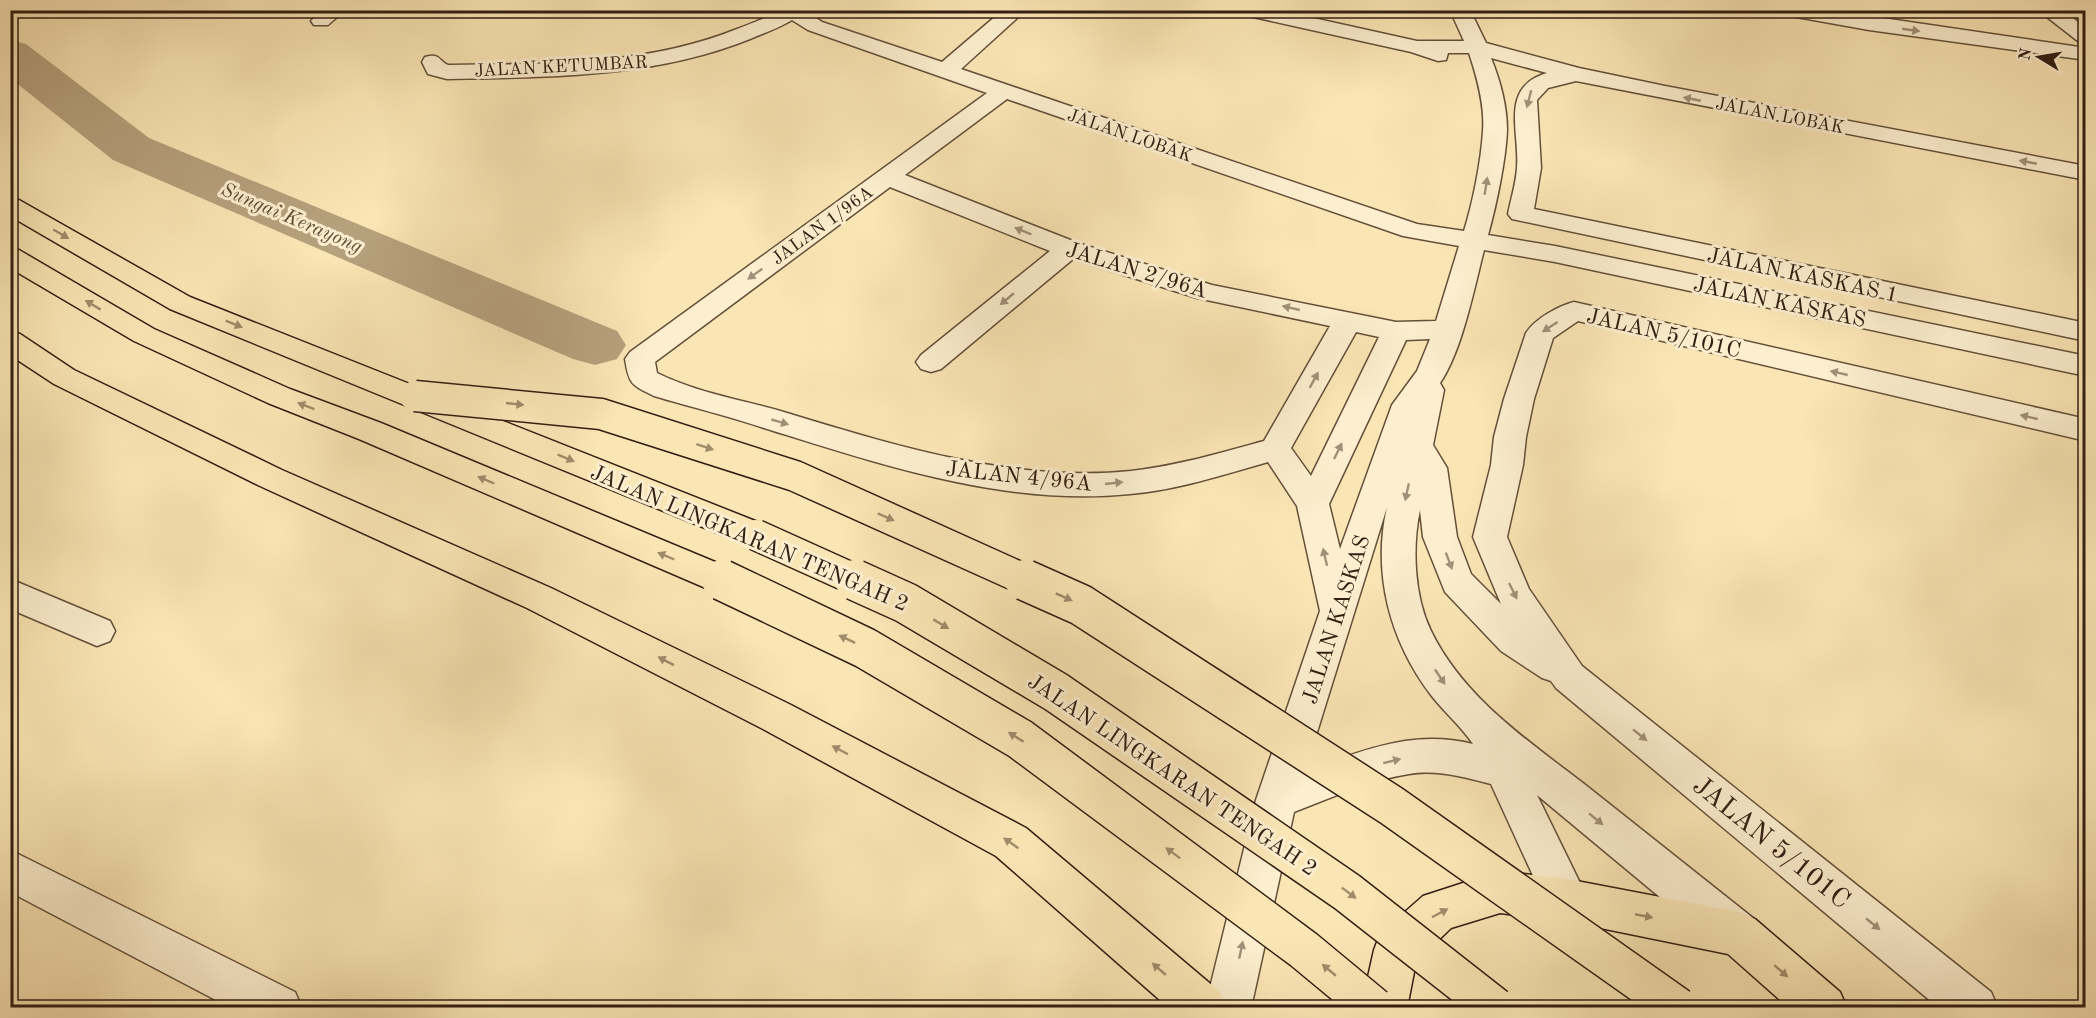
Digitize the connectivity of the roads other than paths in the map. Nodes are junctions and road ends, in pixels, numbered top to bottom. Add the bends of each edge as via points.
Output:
1 (1016, 10) edge
2 (1247, 10) edge
3 (1460, 10) edge
4 (1791, 10) edge
5 (1845, 10) edge
6 (2048, 10) edge
7 (792, 11) edge
8 (1279, 14) edge
9 (1869, 24) junction
10 (2085, 38) edge
11 (1417, 47) junction
12 (1478, 47) junction
13 (2085, 54) edge
14 (433, 62) dead end
15 (945, 71) junction
16 (1576, 74) junction
17 (1487, 75) junction
18 (1004, 91) junction
19 (2085, 173) edge
20 (887, 177) junction
21 (10, 205) edge
22 (1521, 214) junction
23 (1473, 243) junction
24 (1069, 249) junction
25 (10, 256) edge
26 (1348, 320) junction
27 (1448, 330) junction
28 (1396, 331) junction
29 (2085, 332) edge
30 (10, 341) edge
31 (640, 359) joint
32 (931, 362) dead end
33 (2085, 366) edge
34 (1431, 374) junction
35 (415, 396) junction
36 (2085, 430) edge
37 (1418, 446) junction
38 (1275, 449) junction
39 (1312, 504) junction
40 (10, 593) edge
41 (1337, 611) junction
42 (97, 630) dead end
43 (1569, 677) junction
44 (1496, 752) junction
45 (1276, 800) junction
46 (10, 870) edge
47 (1566, 900) junction
48 (1738, 934) junction
49 (279, 1008) edge
50 (1204, 1008) edge
51 (1228, 1008) edge
52 (1374, 1008) edge
53 (1384, 1008) edge
54 (1495, 1008) edge
55 (1677, 1008) edge
56 (1824, 1008) edge
57 (1975, 1008) edge

1 - 15 street
2 - 8 street
3 - 12 street, JALAN KASKAS
4 - 9 street
5 - 9 street
6 - 10 street
7 - 14 street, JALAN KETUMBAR via 709,48 642,64 447,72 435,69
7 - 15 street, JALAN LOBAK via 815,26
8 - 11 street
9 -> 13 street
11 - 12 street, JALAN LOBAK
11 - 17 street
12 - 16 street, JALAN LOBAK
12 - 17 street, JALAN KASKAS
15 - 18 street, JALAN LOBAK
19 -> 16 street, JALAN LOBAK
16 -> 22 street via 1539,82 1526,100 1529,168
23 -> 17 street, JALAN KASKAS via 1482,213 1495,130
18 - 20 street, JALAN 1/96A
18 - 23 street, JALAN LOBAK via 1412,231
24 -> 20 street, JALAN 2/96A
20 -> 31 street, JALAN 1/96A
21 -> 35 highway, JALAN LINGKARAN TENGAH 2 via 180,303
22 - 23 street
22 - 29 street, JALAN KASKAS 1
23 - 27 street, JALAN KASKAS
23 - 33 street, JALAN KASKAS via 1555,254
26 -> 24 street, JALAN 2/96A via 1207,292
24 -> 32 street
52 -> 25 highway, bridge via 1304,950 1020,739 865,648 720,579 279,396 144,335
26 - 28 street, JALAN 2/96A
38 -> 26 street
27 - 28 street, JALAN 2/96A
27 - 34 street, JALAN KASKAS
39 -> 28 street
50 -> 30 highway via 1011,842 777,717 539,598 271,478 64,377
31 -> 38 street, JALAN 4/96A via 643,378 665,389 855,446 931,465 1020,480 1108,484 1182,474
34 - 37 street
34 - 41 street, JALAN KASKAS via 1407,405
35 -> 54 highway, JALAN LINGKARAN TENGAH 2, bridge via 756,535 906,603 1056,692 1337,885
35 -> 55 highway, bridge via 601,414 795,476 1081,605 1392,806
36 -> 43 street, JALAN 5/101C via 1574,311 1540,333 1519,399 1490,537 1514,595
37 -> 43 street, JALAN 5/101C via 1431,468 1440,537 1457,582 1514,640
37 -> 44 street via 1401,521 1399,569 1403,599 1412,631 1425,655
38 - 39 street
41 -> 39 street
40 - 42 street
41 - 45 street, JALAN KASKAS
43 -> 57 street, JALAN 5/101C
45 -> 44 street via 1410,756 1458,758
44 - 47 street
44 -> 48 street via 1551,782
51 -> 45 street, JALAN KASKAS
46 - 49 street
47 -> 48 highway
53 -> 47 highway via 1396,950 1438,911 1500,892
47 - 55 street
48 -> 56 highway

